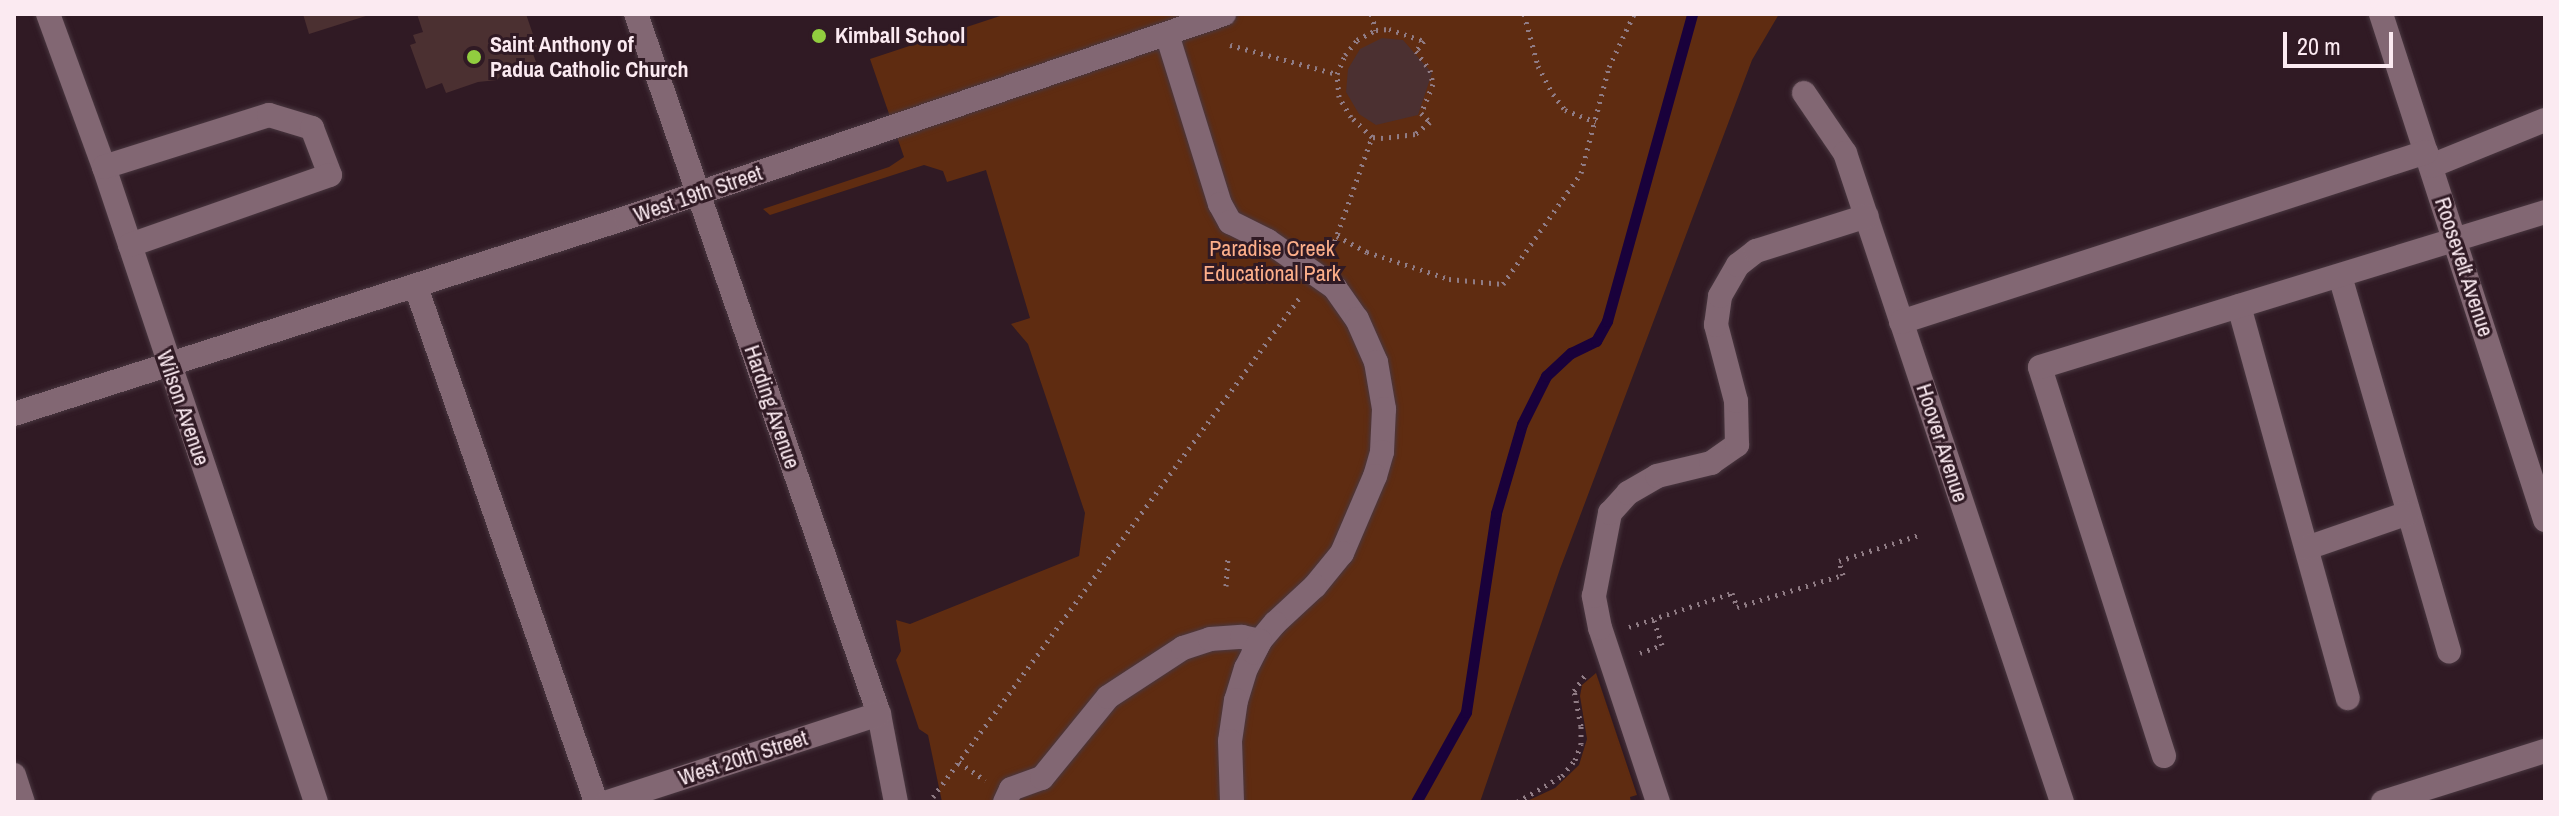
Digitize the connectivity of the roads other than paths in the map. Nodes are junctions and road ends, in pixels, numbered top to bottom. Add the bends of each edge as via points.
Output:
1 (48, 14) edge
2 (636, 14) edge
3 (1224, 14) edge
4 (2381, 14) edge
5 (1167, 34) junction
6 (1804, 93) dead end
7 (2545, 120) edge
8 (2428, 159) junction
9 (104, 167) junction
10 (698, 194) junction
11 (2545, 212) edge
12 (1867, 216) junction
13 (2455, 241) junction
14 (130, 245) junction
15 (2340, 276) junction
16 (416, 287) junction
17 (2239, 306) junction
18 (1901, 322) junction
19 (169, 366) junction
20 (14, 414) edge
21 (2408, 513) junction
22 (2545, 520) edge
23 (2307, 548) junction
24 (1260, 641) junction
25 (2449, 651) dead end
26 (2348, 698) dead end
27 (879, 714) junction
28 (2545, 751) edge
29 (2164, 756) dead end
30 (14, 775) edge
31 (23, 802) edge
32 (316, 802) edge
33 (596, 802) edge
34 (608, 802) edge
35 (896, 802) edge
36 (1005, 802) edge
37 (1231, 802) edge
38 (1658, 802) edge
39 (2062, 802) edge
40 (2383, 802) edge

1 - 9 street, Wilson Avenue
2 - 10 street, Harding Avenue
3 - 5 street, West 19th Street
4 - 8 street, Roosevelt Avenue
5 - 10 street, West 19th Street
5 - 24 street via 1230,222 1268,241 1335,288 1357,319 1376,362 1384,409 1382,452 1342,553
6 - 12 street, Hoover Avenue via 1845,153
7 - 8 street
8 - 13 street, Roosevelt Avenue
8 - 18 street
9 - 14 street, Wilson Avenue
9 - 14 street via 269,115 312,128 330,175
10 - 16 street, West 19th Street
10 - 27 street, Harding Avenue
11 - 13 street
12 - 18 street, Hoover Avenue
12 - 38 street via 1756,251 1738,265 1720,296 1716,325 1736,401 1737,445 1711,463 1657,476 1628,493 1610,513 1594,596
13 - 15 street
13 - 22 street, Roosevelt Avenue
14 - 19 street, Wilson Avenue
15 - 17 street
15 - 21 street
16 - 19 street, West 19th Street
16 - 33 street
17 - 23 street
17 - 29 street via 2040,367
18 - 39 street, Hoover Avenue
19 - 20 street, West 19th Street
19 - 32 street, Wilson Avenue
21 - 23 street
21 - 25 street
23 - 26 street
24 - 36 street via 1242,637 1196,643 1135,677 1108,697 1042,778 1011,789
24 - 37 street via 1236,700
27 - 34 street, West 20th Street
27 - 35 street, Harding Avenue
28 - 40 street
30 - 31 street

